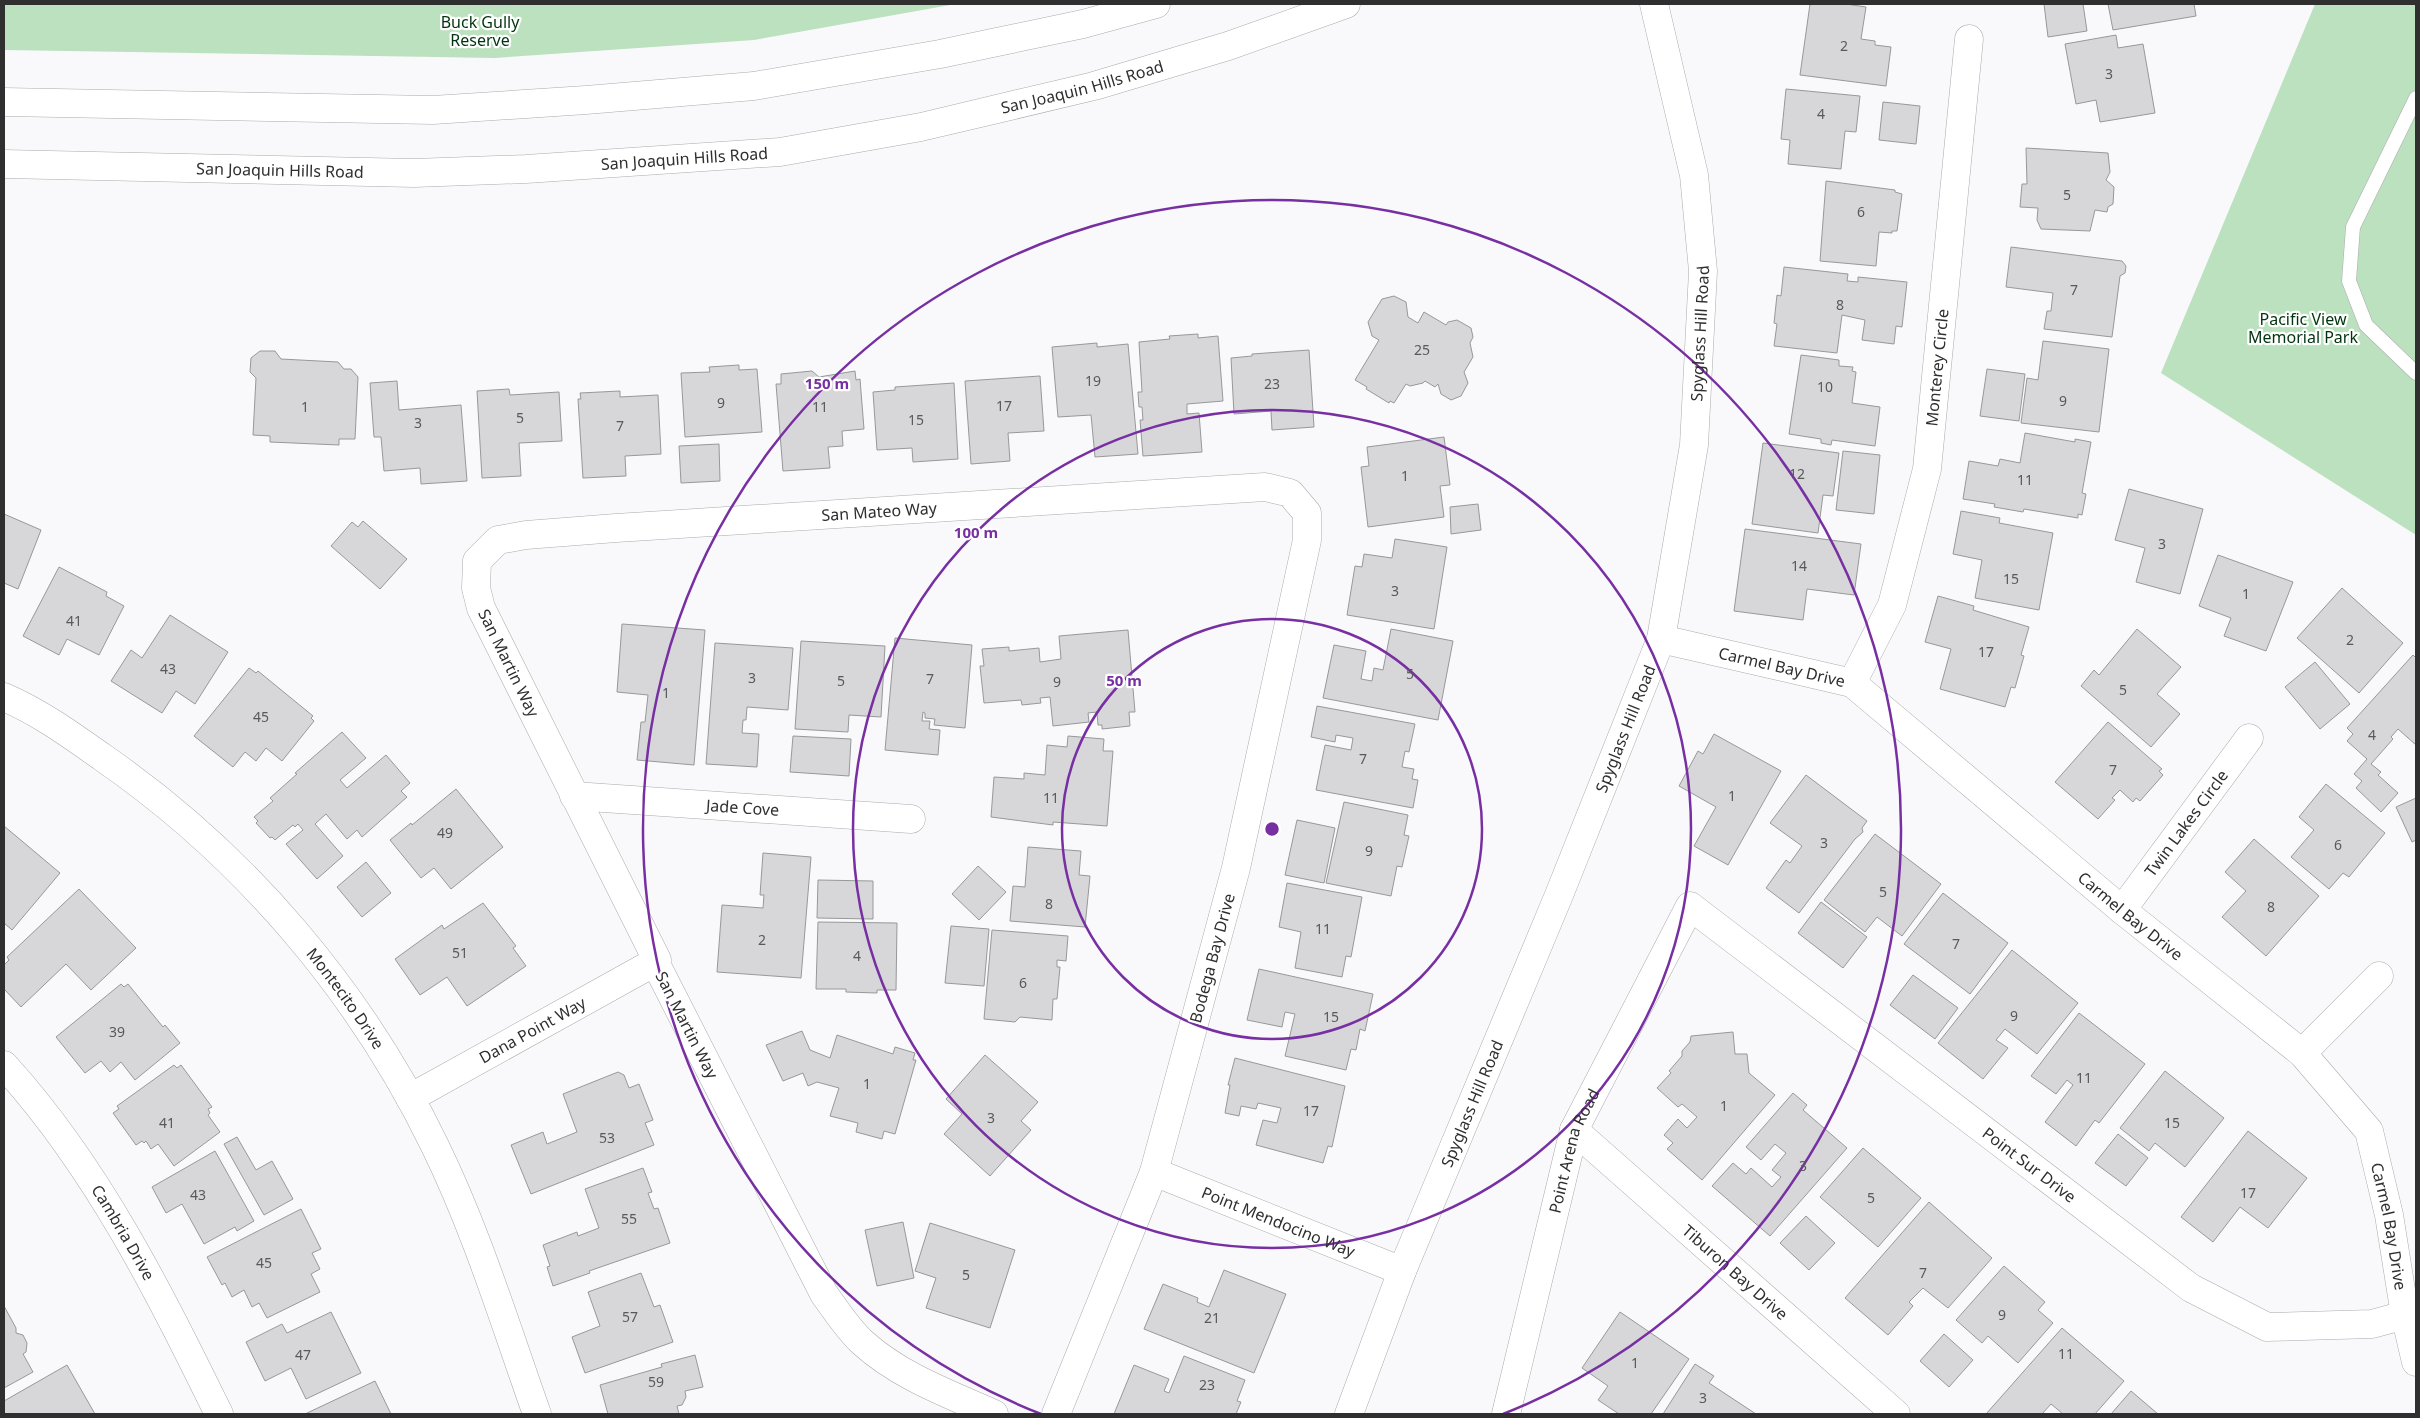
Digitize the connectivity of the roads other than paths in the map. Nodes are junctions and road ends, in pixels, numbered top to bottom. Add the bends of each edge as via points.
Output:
1 (1156, 4) edge
2 (1346, 4) edge
3 (1654, 4) edge
4 (1969, 39) dead end
5 (2416, 98) edge
6 (4, 102) edge
7 (4, 164) edge
8 (2416, 373) edge
9 (1290, 493) joint
10 (477, 561) joint
11 (1661, 639) junction
12 (1852, 683) junction
13 (4, 697) edge
14 (2250, 738) dead end
15 (574, 796) junction
16 (911, 819) dead end
17 (1690, 906) joint
18 (2122, 910) junction
19 (655, 962) junction
20 (2379, 976) dead end
21 (2302, 1053) junction
22 (4, 1065) edge
23 (410, 1098) junction
24 (1574, 1130) junction
25 (1154, 1172) junction
26 (1402, 1271) junction
27 (2405, 1315) junction
28 (2416, 1362) edge
29 (219, 1414) edge
30 (537, 1414) edge
31 (994, 1414) edge
32 (1056, 1414) edge
33 (1349, 1414) edge
34 (1506, 1414) edge
35 (1896, 1414) edge

1 - 6 street via 1083,24 940,54 754,86 433,110
2 - 7 street, San Joaquin Hills Road via 1228,46 1094,86 921,127 780,152 414,173
3 - 11 street, Spyglass Hill Road via 1694,175 1703,271 1694,445
4 - 12 street, Monterey Circle via 1927,469 1892,605
5 - 8 lane via 2353,227 2349,281 2366,325
9 - 10 street, San Mateo Way via 1265,487 526,535 498,540
9 - 25 street, Bodega Bay Drive via 1307,513 1307,540 1236,868
10 - 15 street, San Martin Way via 476,588 481,608
11 - 12 street, Carmel Bay Drive
11 - 26 street, Spyglass Hill Road via 1559,895
12 - 18 street, Carmel Bay Drive
13 - 23 street, Montecito Drive via 43,718 122,770 165,804 246,878 318,960 351,1004
14 - 18 street, Twin Lakes Circle
15 - 16 street, Jade Cove
15 - 19 street, San Martin Way via 657,960
17 - 24 street, Point Arena Road
17 - 27 street, Point Sur Drive via 2191,1288 2267,1327 2372,1324
18 - 21 street, Carmel Bay Drive
19 - 23 street, Dana Point Way
19 - 31 street, San Martin Way via 824,1294 848,1328 896,1368
20 - 21 street
21 - 27 street, Carmel Bay Drive via 2369,1131 2389,1215
22 - 29 street, Cambria Drive via 52,1126 118,1221 170,1314
23 - 30 street, Montecito Drive via 458,1196
24 - 34 street, Point Arena Road
24 - 35 street, Tiburon Bay Drive
25 - 26 street, Point Mendocino Way
25 - 32 street, Bodega Bay Drive
26 - 33 street, Spyglass Hill Road
27 - 28 street, Carmel Bay Drive

